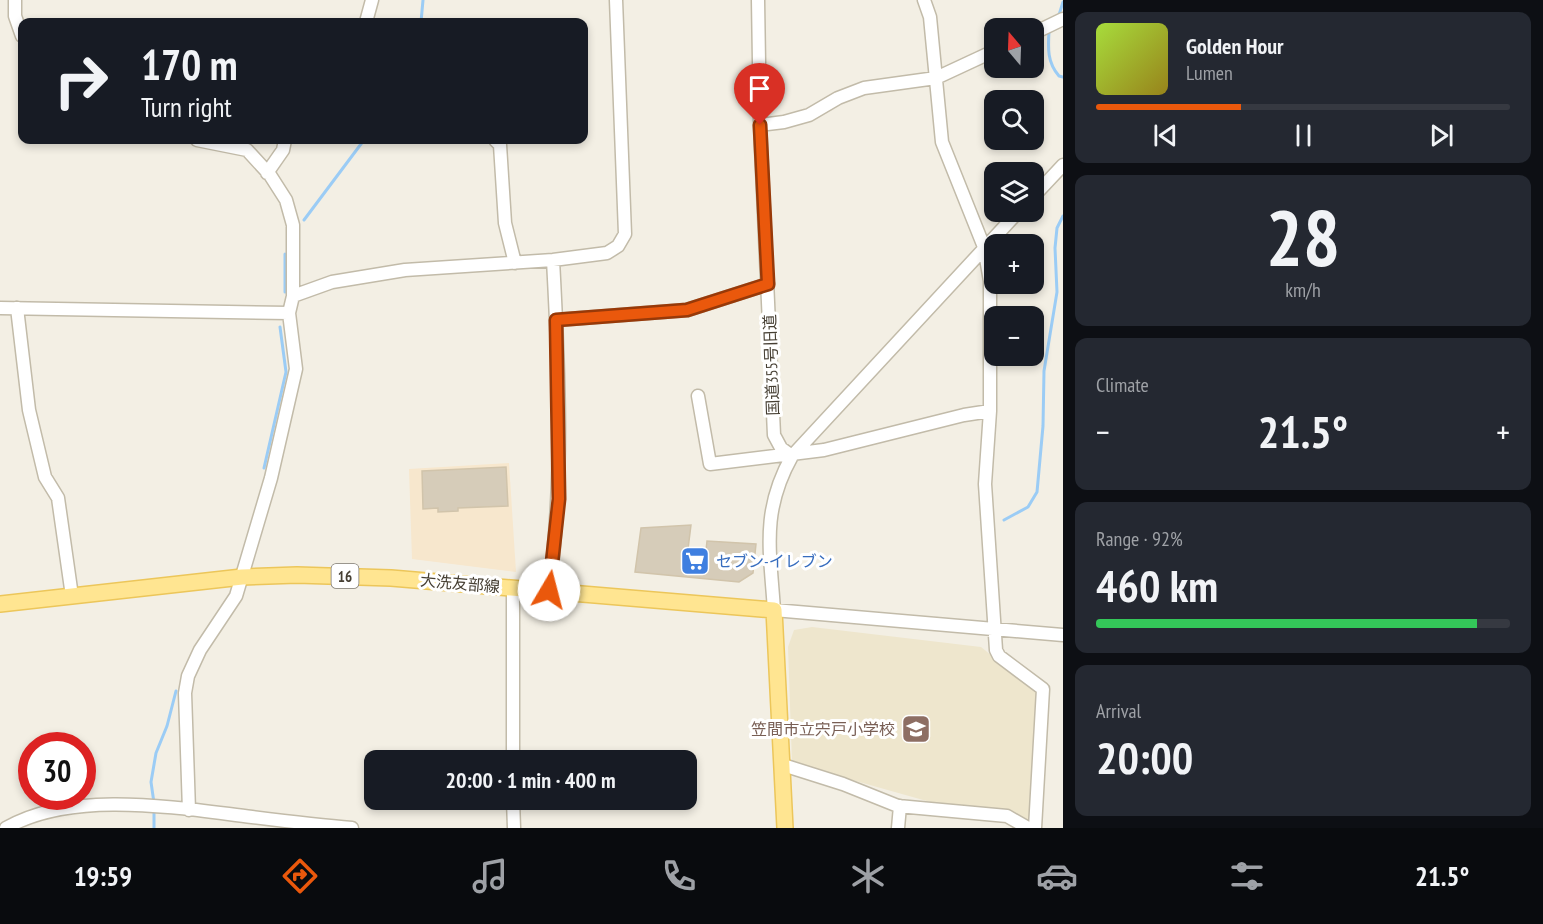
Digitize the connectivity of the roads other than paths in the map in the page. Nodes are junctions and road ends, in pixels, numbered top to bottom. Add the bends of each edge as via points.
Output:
1 (15, 0) edge
2 (372, 0) edge
3 (616, 0) edge
4 (758, 0) edge
5 (924, 0) edge
6 (367, 18) edge
7 (1063, 19) edge
8 (18, 25) edge
9 (1044, 28) edge
10 (984, 56) edge
11 (936, 78) junction
12 (760, 125) junction
13 (216, 144) edge
14 (284, 144) edge
15 (499, 144) edge
16 (1063, 165) edge
17 (267, 172) junction
18 (1044, 185) edge
19 (1008, 222) edge
20 (997, 234) edge
21 (984, 247) joint
22 (553, 260) junction
23 (515, 263) junction
24 (768, 284) junction
25 (990, 294) edge
26 (293, 296) junction
27 (0, 308) edge
28 (17, 308) junction
29 (289, 314) junction
30 (556, 320) junction
31 (699, 396) dead end
32 (990, 411) junction
33 (792, 456) junction
34 (242, 577) junction
35 (513, 588) junction
36 (549, 590) junction
37 (72, 596) junction
38 (0, 604) edge
39 (774, 610) junction
40 (995, 629) junction
41 (1063, 634) edge
42 (513, 750) edge
43 (783, 765) junction
44 (900, 806) junction
45 (189, 810) junction
46 (513, 810) edge
47 (6, 828) edge
48 (352, 828) edge
49 (514, 828) edge
50 (785, 828) edge
51 (898, 828) edge
52 (1028, 828) edge
53 (1035, 828) edge

1 - 8 street
2 - 6 street
3 - 22 street via 625,234 618,246 607,253
4 - 12 street, 国道355号旧道
5 - 11 street via 930,17
7 - 9 street
10 - 11 street
11 - 12 street via 864,88 809,115
11 - 21 street via 942,142
12 - 24 street, 国道355号旧道
13 - 17 street via 247,150
14 - 17 street
15 - 23 street via 505,223
16 - 18 street
17 - 26 street via 286,200 293,225
19 - 20 street
21 - 33 street
22 - 23 street
22 - 30 street
23 - 26 street via 405,270 332,282
24 - 30 street via 687,310
24 - 33 street, 国道355号旧道 via 774,435 781,448
25 - 32 street
26 - 29 street
27 - 28 street
28 - 29 street
28 - 37 street via 29,410 45,477 58,498
29 - 34 street via 296,369
30 - 36 street via 559,499
31 - 33 street via 710,464
32 - 33 street
32 - 40 street via 985,484
33 - 39 street via 770,511
34 - 35 main road, 大洗友部線 / 16 via 335,575
34 - 37 main road, 大洗友部線 / 16
34 - 45 street via 236,596 200,650 188,676 185,693
35 - 36 main road, 大洗友部線 / 16
35 - 42 street
36 - 39 main road, 大洗友部線 / 16
37 - 38 main road, 大洗友部線 / 16
39 - 40 street
39 - 43 main road
40 - 41 street
40 - 53 street via 999,656 1043,689
43 - 44 street
43 - 50 main road
44 - 51 street
44 - 52 street via 1007,816
45 - 47 street via 98,804 41,814
45 - 48 street
46 - 49 street

